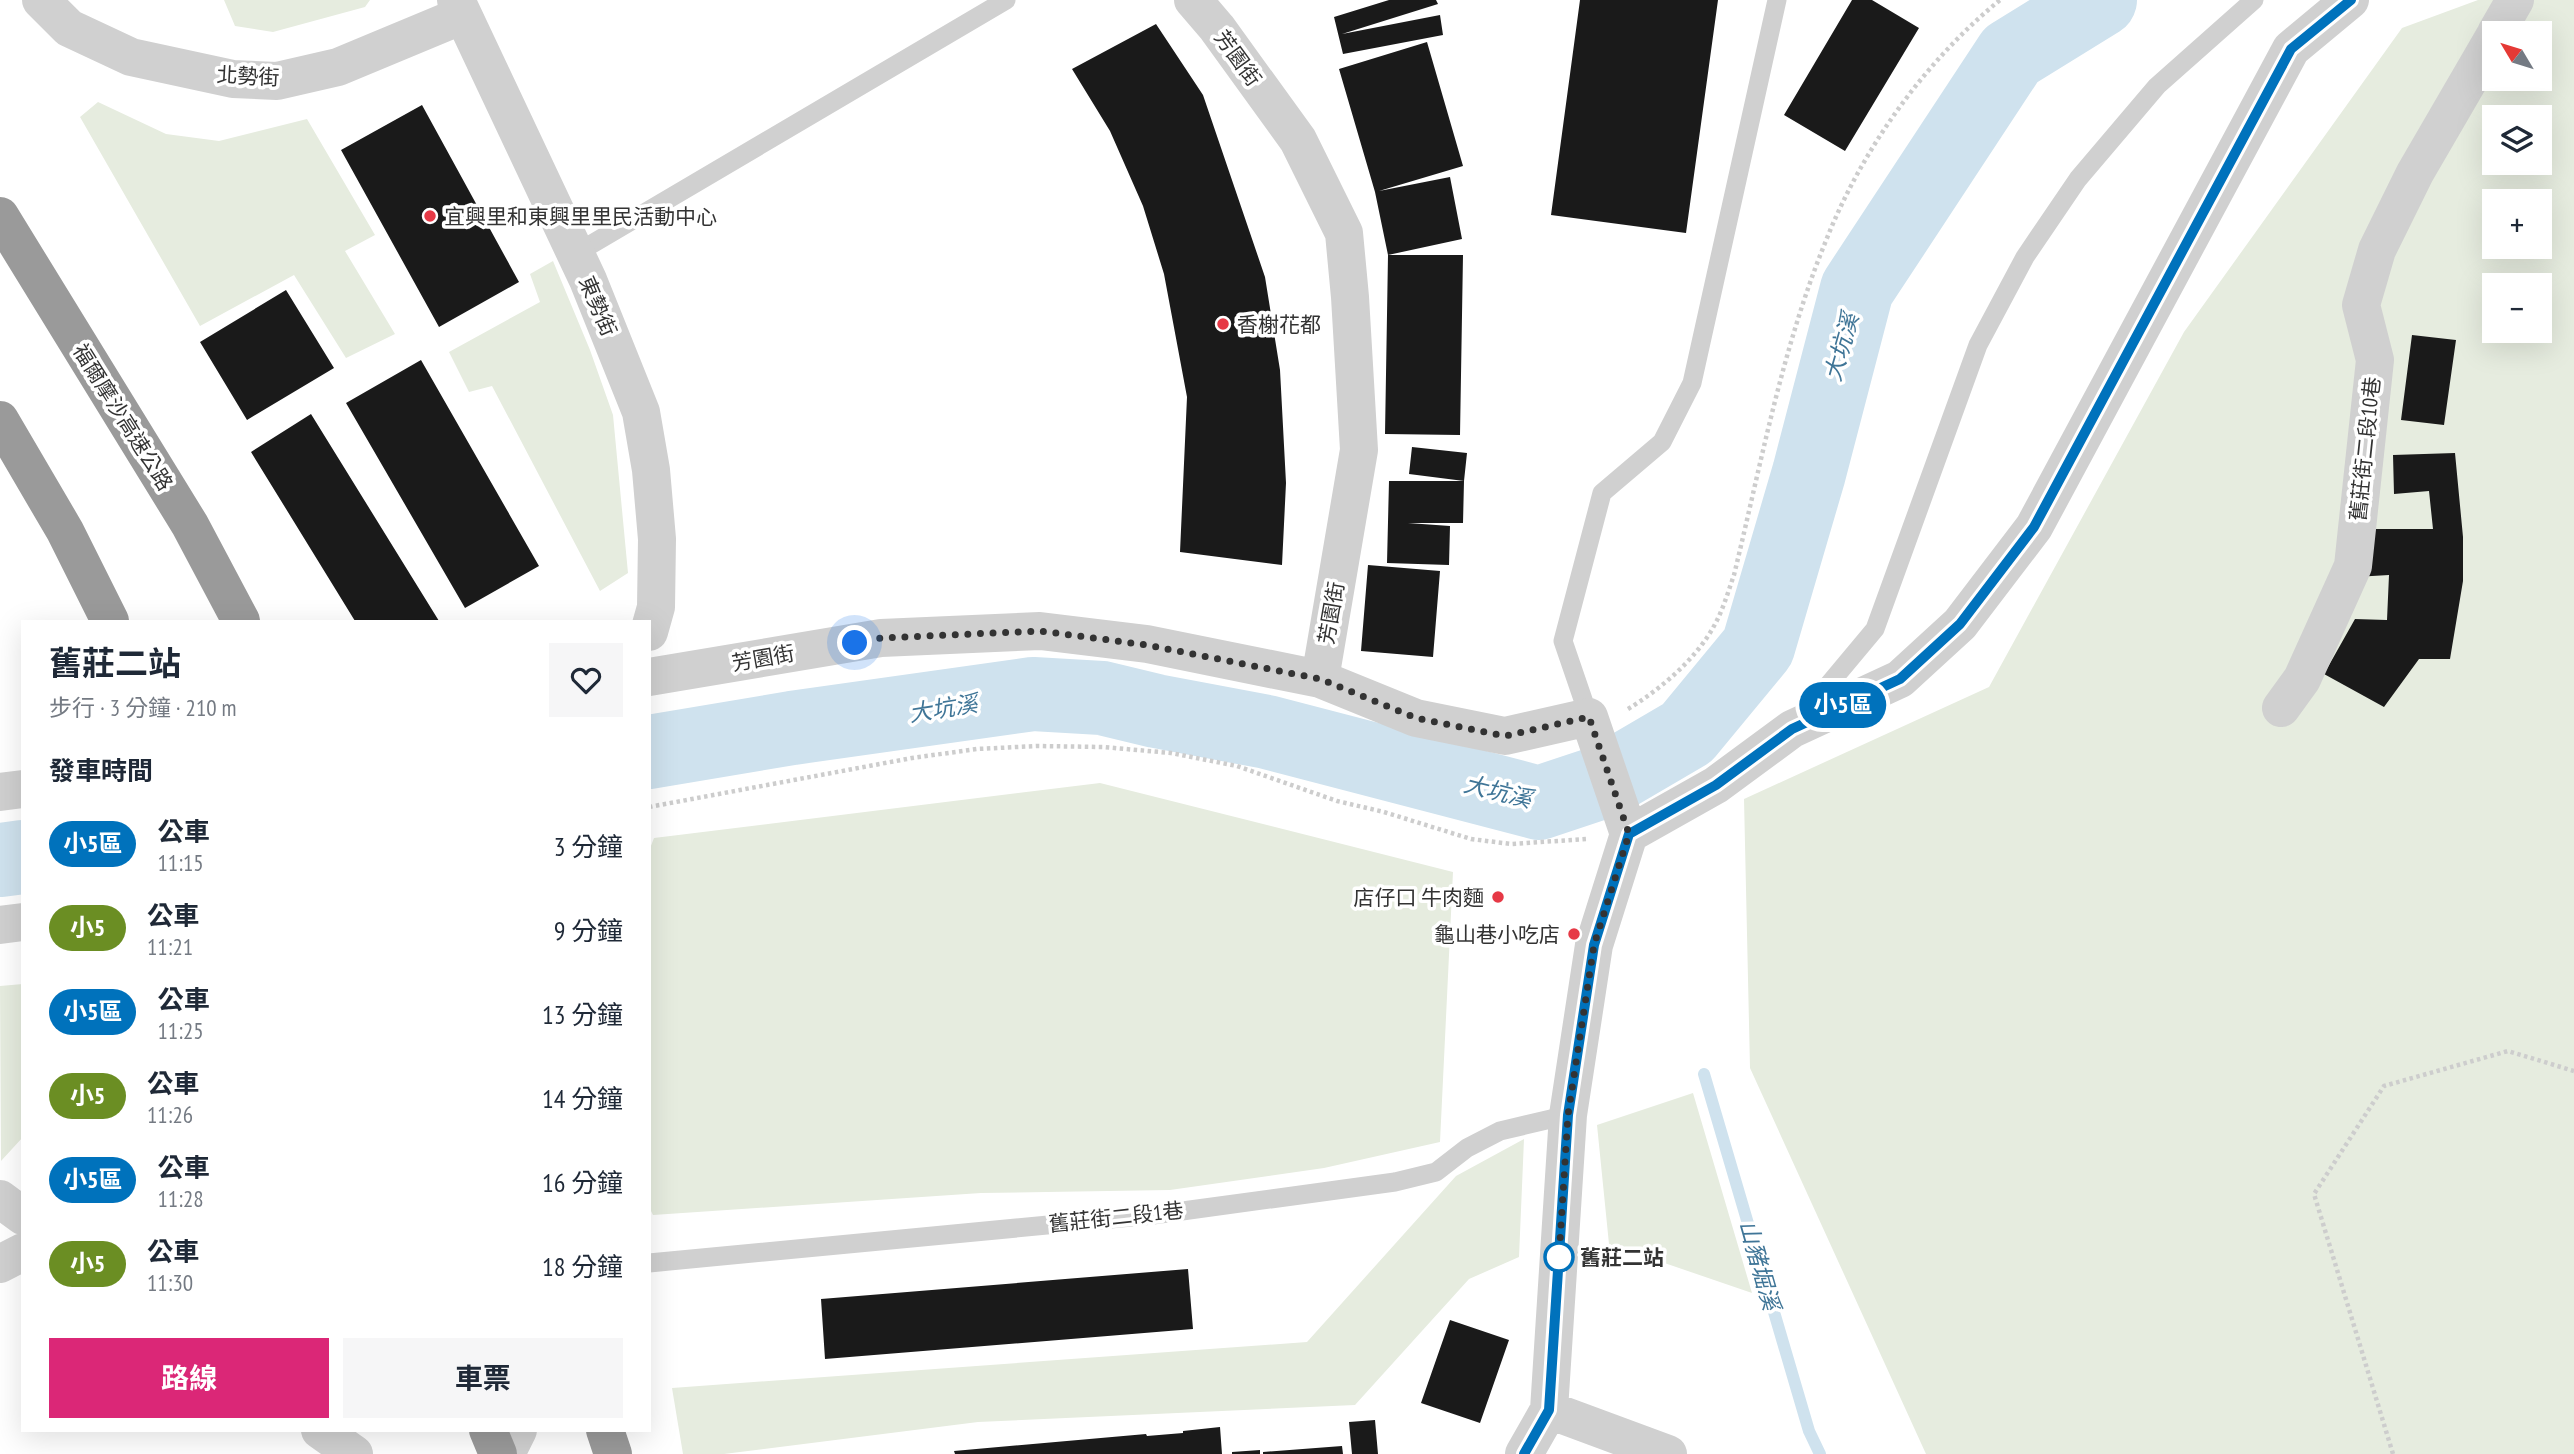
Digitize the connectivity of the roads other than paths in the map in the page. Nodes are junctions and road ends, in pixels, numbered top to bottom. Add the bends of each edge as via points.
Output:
1 (41, 0) edge
2 (1006, 0) edge
3 (1194, 0) edge
4 (1777, 0) edge
5 (2254, 0) edge
6 (2350, 0) edge
7 (2515, 0) edge
8 (460, 7) edge
9 (2503, 21) edge
10 (2482, 58) edge
11 (0, 216) edge
12 (575, 254) junction
13 (0, 420) edge
14 (110, 620) edge
15 (239, 620) edge
16 (651, 625) edge
17 (651, 677) edge
18 (1320, 679) junction
19 (2281, 708) dead end
20 (1591, 724) junction
21 (1792, 729) junction
22 (21, 789) edge
23 (0, 792) edge
24 (1625, 822) junction
25 (21, 922) edge
26 (0, 925) edge
27 (1568, 1115) junction
28 (0, 1199) edge
29 (21, 1215) edge
30 (21, 1253) edge
31 (651, 1263) edge
32 (0, 1265) edge
33 (1549, 1410) junction
34 (323, 1432) edge
35 (489, 1432) edge
36 (517, 1432) edge
37 (606, 1432) edge
38 (354, 1454) edge
39 (498, 1454) edge
40 (506, 1454) edge
41 (613, 1454) edge
42 (1524, 1454) edge
43 (1668, 1454) edge

1 - 8 street, 北勢街 via 69,27 131,57 233,79 277,81 338,67
2 - 12 lane
3 - 18 street, 芳園街 via 1298,140 1344,233 1359,450
4 - 20 lane via 1692,383 1662,442 1602,493 1566,627 1563,641
5 - 21 lane via 2157,86 2078,179 2025,257 1978,345 1875,629
6 - 21 street via 2291,49 2034,527 1960,624 1900,679
7 - 9 street, 舊莊街二段10巷
8 - 12 street, 東勢街
10 - 19 street, 舊莊街二段10巷 via 2377,250 2361,305 2375,360 2353,566 2302,679
11 - 15 highway, 福爾摩沙高速公路 via 190,525
12 - 16 street, 東勢街 via 641,412 657,539 656,607
13 - 14 highway via 65,531
17 - 18 street, 芳園街 via 881,638 1040,631 1147,645
18 - 20 street via 1416,718 1505,736
20 - 24 street
21 - 24 street via 1716,785
22 - 23 street
24 - 27 street via 1594,945
25 - 26 street
27 - 31 lane, 舊莊街二段1巷 via 1500,1130 1436,1172 1395,1182 1153,1215
27 - 33 street
28 - 29 street
30 - 32 street
33 - 42 street
33 - 43 street
34 - 38 street
35 - 39 highway
36 - 40 street
37 - 41 highway

